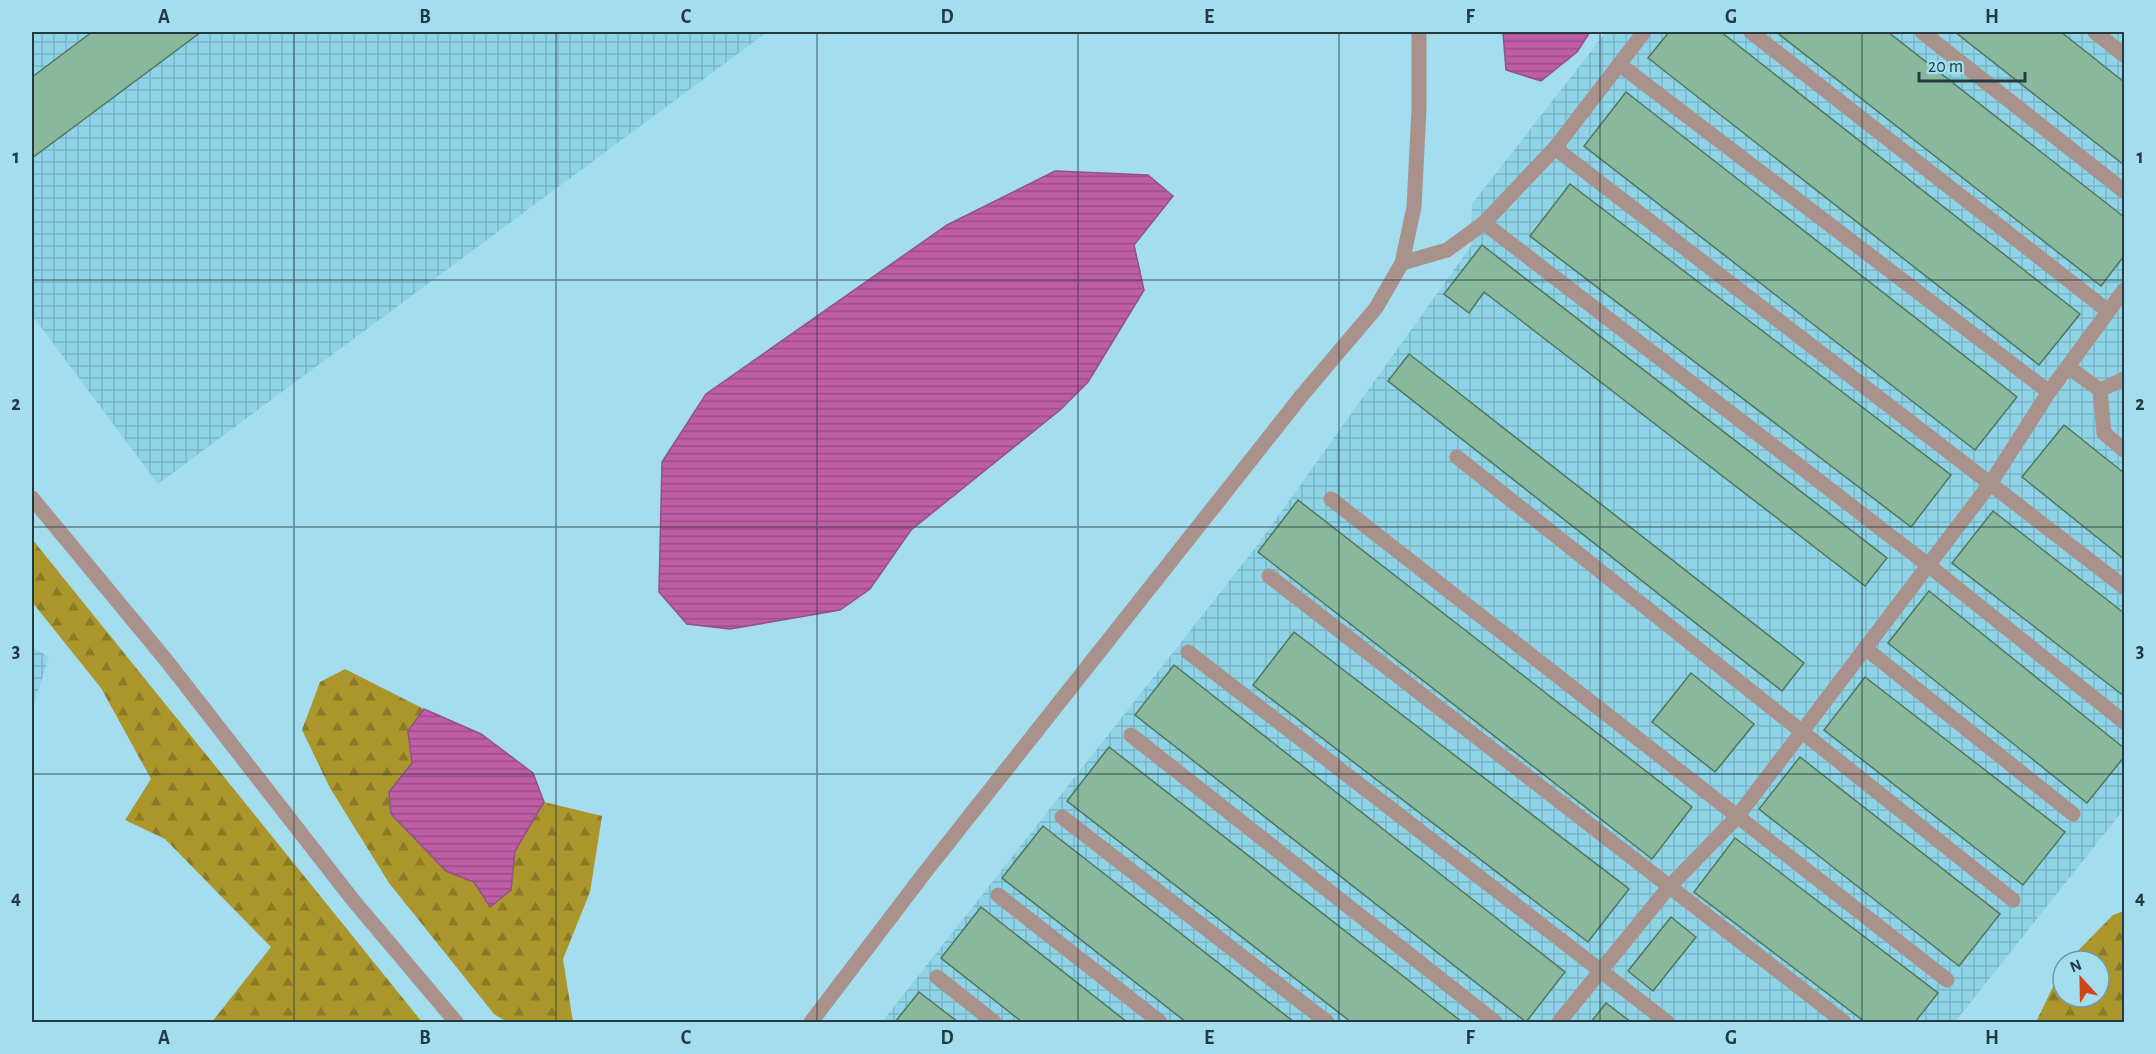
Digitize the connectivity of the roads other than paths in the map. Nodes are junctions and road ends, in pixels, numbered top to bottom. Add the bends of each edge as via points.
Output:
1 (1419, 32) edge
2 (1644, 32) edge
3 (1751, 32) edge
4 (1922, 32) edge
5 (2095, 32) edge
6 (2124, 55) edge
7 (1619, 64) junction
8 (1555, 148) junction
9 (2124, 190) edge
10 (1484, 223) junction
11 (1402, 263) junction
12 (2124, 290) edge
13 (2108, 311) junction
14 (2068, 367) junction
15 (2124, 379) edge
16 (2100, 390) junction
17 (2049, 392) junction
18 (2124, 450) edge
19 (1457, 457) dead end
20 (1990, 484) junction
21 (32, 498) edge
22 (1331, 499) dead end
23 (1928, 565) junction
24 (1269, 576) dead end
25 (2124, 587) edge
26 (1865, 648) junction
27 (1188, 652) dead end
28 (2124, 722) edge
29 (1801, 733) junction
30 (1131, 735) dead end
31 (2073, 814) dead end
32 (1062, 817) dead end
33 (1737, 817) junction
34 (1669, 887) junction
35 (998, 895) dead end
36 (2013, 900) dead end
37 (1601, 970) junction
38 (937, 977) dead end
39 (1947, 980) dead end
40 (456, 1023) edge
41 (811, 1023) edge
42 (994, 1023) edge
43 (1160, 1023) edge
44 (1327, 1023) edge
45 (1495, 1023) edge
46 (1559, 1023) edge
47 (1667, 1023) edge
48 (1844, 1023) edge

1 - 11 lane via 1414,207
2 - 7 lane
3 - 13 lane
4 - 9 lane
5 - 6 lane
7 - 8 lane
7 - 17 lane
8 - 10 lane
8 - 20 lane
10 - 11 lane via 1447,250
10 - 23 lane
11 - 41 lane via 1376,308 1303,394 926,871
12 - 13 lane
13 - 14 lane
14 - 16 lane
14 - 17 lane
15 - 16 lane
16 - 18 lane via 2104,433
17 - 20 lane
19 - 29 lane
20 - 23 lane
20 - 25 lane
21 - 40 lane via 166,660 352,900
22 - 33 lane
23 - 26 lane
23 - 28 lane
24 - 34 lane
26 - 29 lane
26 - 31 lane
27 - 37 lane
29 - 33 lane
29 - 36 lane
30 - 45 lane
32 - 44 lane
33 - 34 lane
33 - 39 lane
34 - 37 lane
34 - 48 lane
35 - 43 lane
37 - 46 lane
37 - 47 lane
38 - 42 lane

